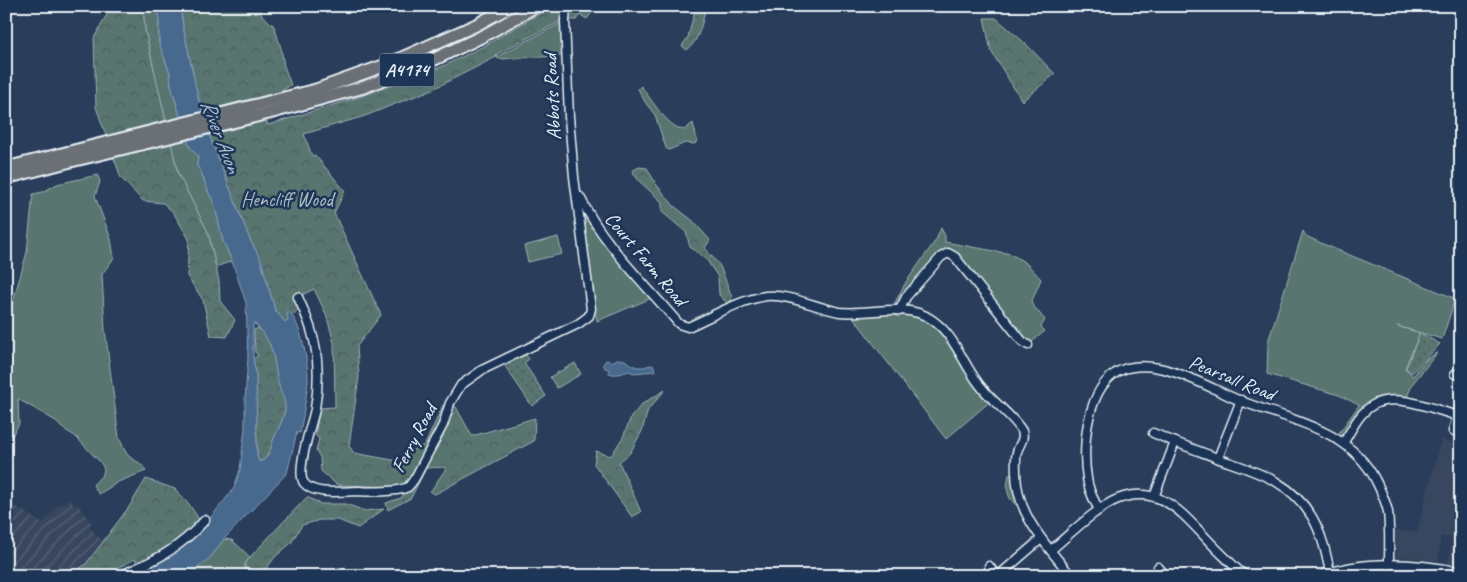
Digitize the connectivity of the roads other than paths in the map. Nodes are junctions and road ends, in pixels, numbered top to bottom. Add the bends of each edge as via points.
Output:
1 (511, 6) edge
2 (536, 6) edge
3 (566, 7) edge
4 (268, 108) junction
5 (11, 172) edge
6 (576, 186) junction
7 (590, 217) junction
8 (580, 218) junction
9 (298, 298) dead end
10 (898, 311) junction
11 (1028, 345) dead end
12 (1241, 400) junction
13 (1461, 404) edge
14 (1457, 416) junction
15 (1453, 431) dead end
16 (1153, 433) dead end
17 (1175, 442) junction
18 (1344, 442) junction
19 (1218, 458) junction
20 (1154, 497) junction
21 (1099, 510) junction
22 (205, 520) dead end
23 (1041, 539) junction
24 (1050, 550) junction
25 (1389, 565) junction
26 (989, 566) dead end
27 (1415, 566) junction
28 (1158, 567) dead end
29 (1330, 572) junction
30 (1461, 572) edge
31 (120, 576) edge
32 (998, 576) edge
33 (1071, 576) edge
34 (1166, 576) edge
35 (1247, 576) edge
36 (1321, 576) edge
37 (1415, 576) edge

1 - 4 highway, A4174 via 386,65
2 - 4 highway, A4174 via 485,35 394,76 328,97
3 - 6 street, Abbots Road via 568,108
4 - 5 highway, A4174
6 - 7 street, Court Farm Road
6 - 8 street, Ferry Road
7 - 8 street
7 - 10 street, Court Farm Road via 684,327 740,303 767,296 840,312
8 - 9 street, Ferry Road via 590,316 482,370 461,385 415,478 404,488 331,493 310,488 302,481 317,376 312,332
10 - 11 street via 906,297 948,253 955,257
10 - 23 street, Court Farm Road via 923,315 938,324 983,390 1020,427 1023,434 1016,454 1018,494 1031,526
12 - 18 street, Pearsall Road via 1323,430
12 - 19 street
12 - 21 street, Pearsall Road via 1170,370 1147,366 1131,367 1105,381 1097,394 1085,456 1087,479
13 - 14 street
14 - 15 street
14 - 18 street via 1389,400 1373,405 1359,418
16 - 17 street
17 - 19 street
17 - 20 street
18 - 25 street, Pearsall Road via 1368,467 1383,495 1389,528
19 - 29 street via 1279,483 1299,498 1314,519
20 - 21 street via 1136,495 1117,499
20 - 35 street via 1166,500 1180,510
21 - 24 street
22 - 31 street via 170,552
23 - 24 street, Court Farm Road
23 - 32 street
24 - 33 street, Court Farm Road
25 - 27 street
25 - 29 street via 1353,566
26 - 32 street
27 - 30 street
27 - 37 street
28 - 34 street
29 - 36 street

